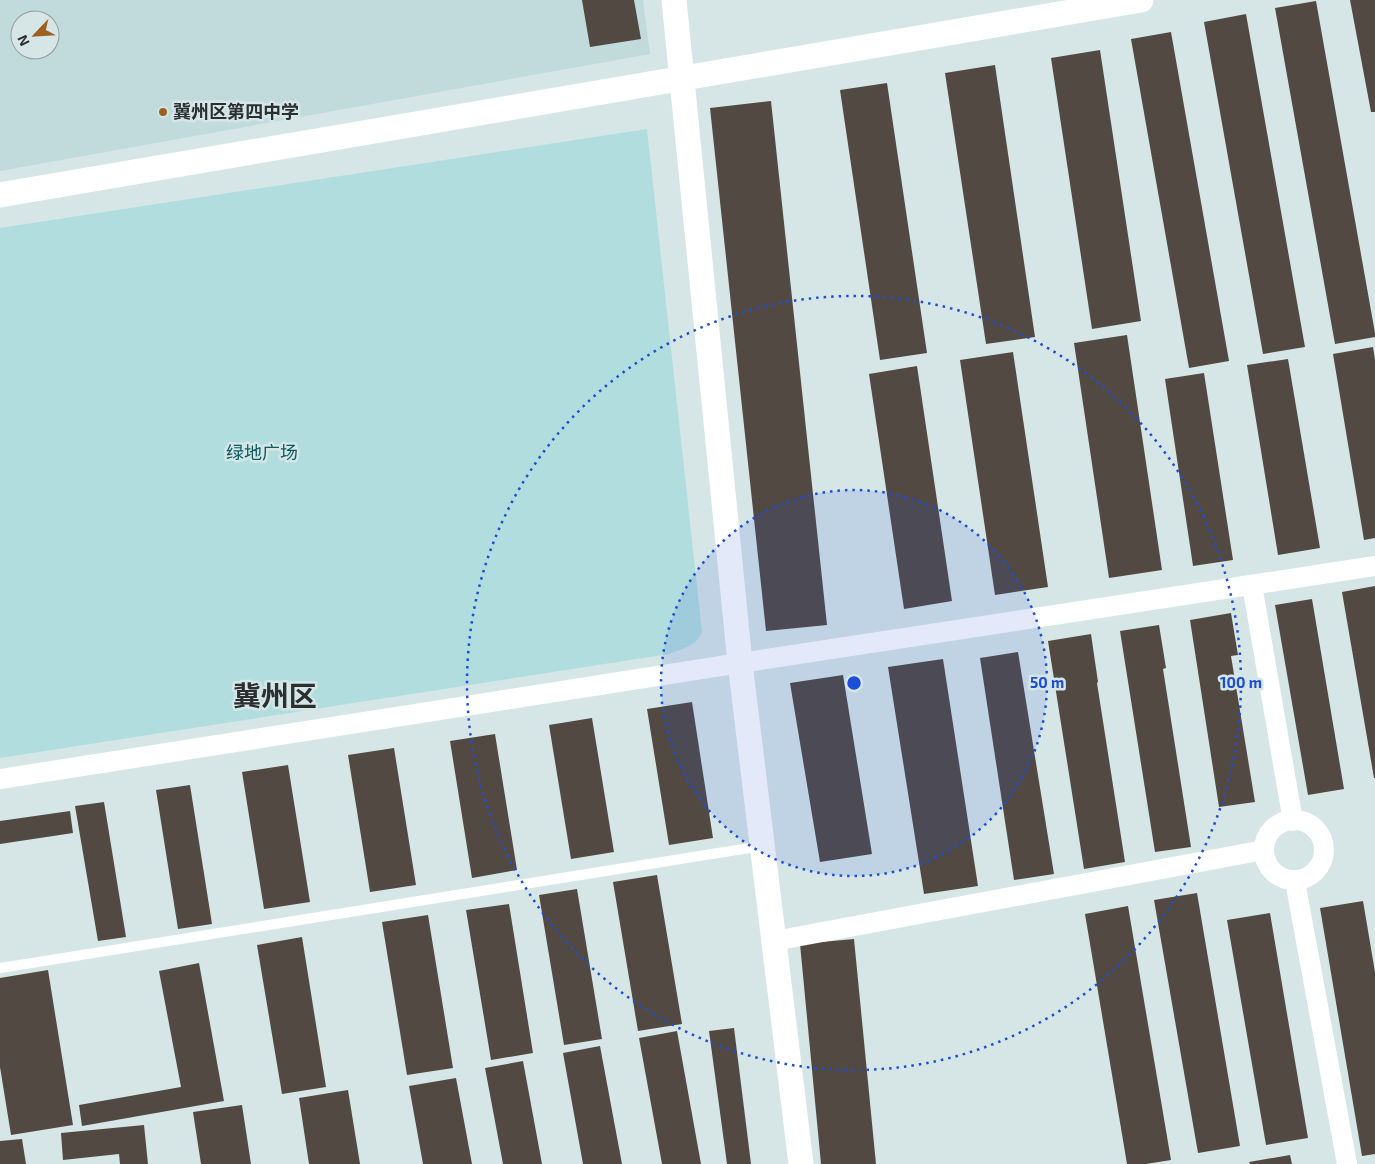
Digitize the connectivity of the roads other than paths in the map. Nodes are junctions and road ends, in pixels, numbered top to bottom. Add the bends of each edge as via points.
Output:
1 (674, 0) edge
2 (1141, 0) edge
3 (681, 80) junction
4 (0, 195) edge
5 (1375, 566) edge
6 (1252, 586) junction
7 (740, 663) junction
8 (0, 779) edge
9 (1293, 821) junction
10 (762, 846) junction
11 (1264, 850) junction
12 (1295, 881) junction
13 (774, 941) junction
14 (0, 968) edge
15 (801, 1164) edge
16 (1347, 1164) edge

1 - 3 street
2 - 3 street
3 - 4 street
3 - 7 street
5 - 6 street
6 - 7 street
6 - 9 street
7 - 8 street
7 - 10 street
9 - 11 street via 1274,828
9 - 12 street via 1314,827 1322,839 1324,854 1319,867 1309,877
10 - 13 street
10 - 14 lane
11 - 12 street via 1269,868 1280,878
11 - 13 street
12 - 16 street
13 - 15 street

